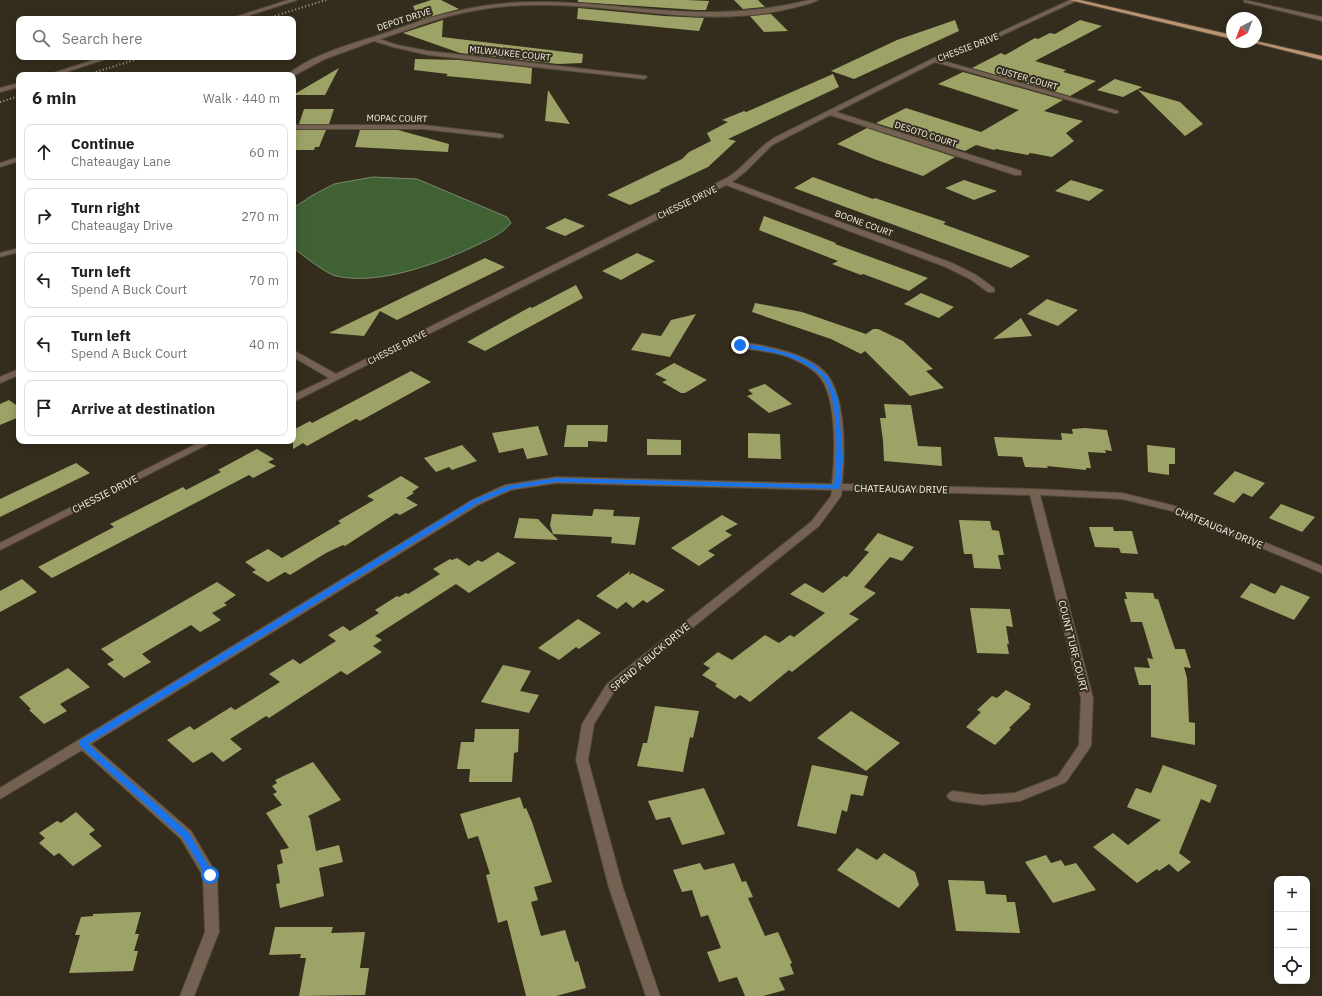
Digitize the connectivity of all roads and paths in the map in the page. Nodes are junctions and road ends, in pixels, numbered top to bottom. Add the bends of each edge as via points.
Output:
1 (294, 0) edge
2 (815, 0) edge
3 (1074, 0) edge
4 (1246, 1) edge
5 (242, 16) edge
6 (1322, 19) edge
7 (1226, 36) edge
8 (376, 39) junction
9 (1262, 44) edge
10 (1322, 58) edge
11 (99, 60) edge
12 (934, 60) junction
13 (60, 72) edge
14 (296, 72) edge
15 (644, 76) dead end
16 (16, 86) edge
17 (0, 90) edge
18 (828, 112) junction
19 (1116, 112) dead end
20 (296, 127) edge
21 (501, 136) dead end
22 (16, 159) edge
23 (0, 165) edge
24 (1018, 173) dead end
25 (726, 182) junction
26 (16, 251) edge
27 (0, 255) edge
28 (990, 290) dead end
29 (740, 345) dead end
30 (296, 355) edge
31 (16, 373) edge
32 (336, 378) junction
33 (0, 380) edge
34 (296, 398) edge
35 (203, 444) edge
36 (837, 488) junction
37 (1034, 492) junction
38 (0, 547) edge
39 (1322, 570) edge
40 (82, 743) junction
41 (0, 794) edge
42 (952, 796) dead end
43 (187, 996) edge
44 (653, 996) edge

1 - 5 street
2 - 8 street, DEPOT DRIVE via 774,11 723,15 679,14 565,4 503,5 444,16
3 - 7 main road
3 - 12 street, CHESSIE DRIVE via 994,37
4 - 6 street
8 - 14 street, DEPOT DRIVE via 329,54
8 - 15 street, MILWAUKEE COURT via 428,53
9 - 10 main road
11 - 13 street
12 - 18 street, CHESSIE DRIVE
12 - 19 street, CUSTER COURT
16 - 17 street
18 - 24 street, DESOTO COURT
18 - 25 street, CHESSIE DRIVE via 773,140 739,174
20 - 21 street, MOPAC COURT via 423,127
22 - 23 street
25 - 28 street, BOONE COURT via 949,265 973,277
25 - 32 street, CHESSIE DRIVE
26 - 27 street
29 - 36 street, SPEND A BUCK DRIVE via 760,347 793,356 811,365 825,377 835,399 840,458
30 - 32 street
31 - 33 street
32 - 34 street, CHESSIE DRIVE
35 - 38 street, CHESSIE DRIVE
36 - 37 street, CHATEAUGAY DRIVE
36 - 40 street, CHATEAUGAY DRIVE via 556,480 509,487 476,502
36 - 44 street, SPEND A BUCK DRIVE via 836,496 815,524 611,687 588,724 582,760 616,888
37 - 39 street, CHATEAUGAY DRIVE via 1122,496 1176,509
37 - 42 street, COUNT TURF COURT via 1087,698 1085,746 1062,779 1016,798 982,800
40 - 41 street, CHATEAUGAY DRIVE
40 - 43 street via 186,835 210,875 212,932

